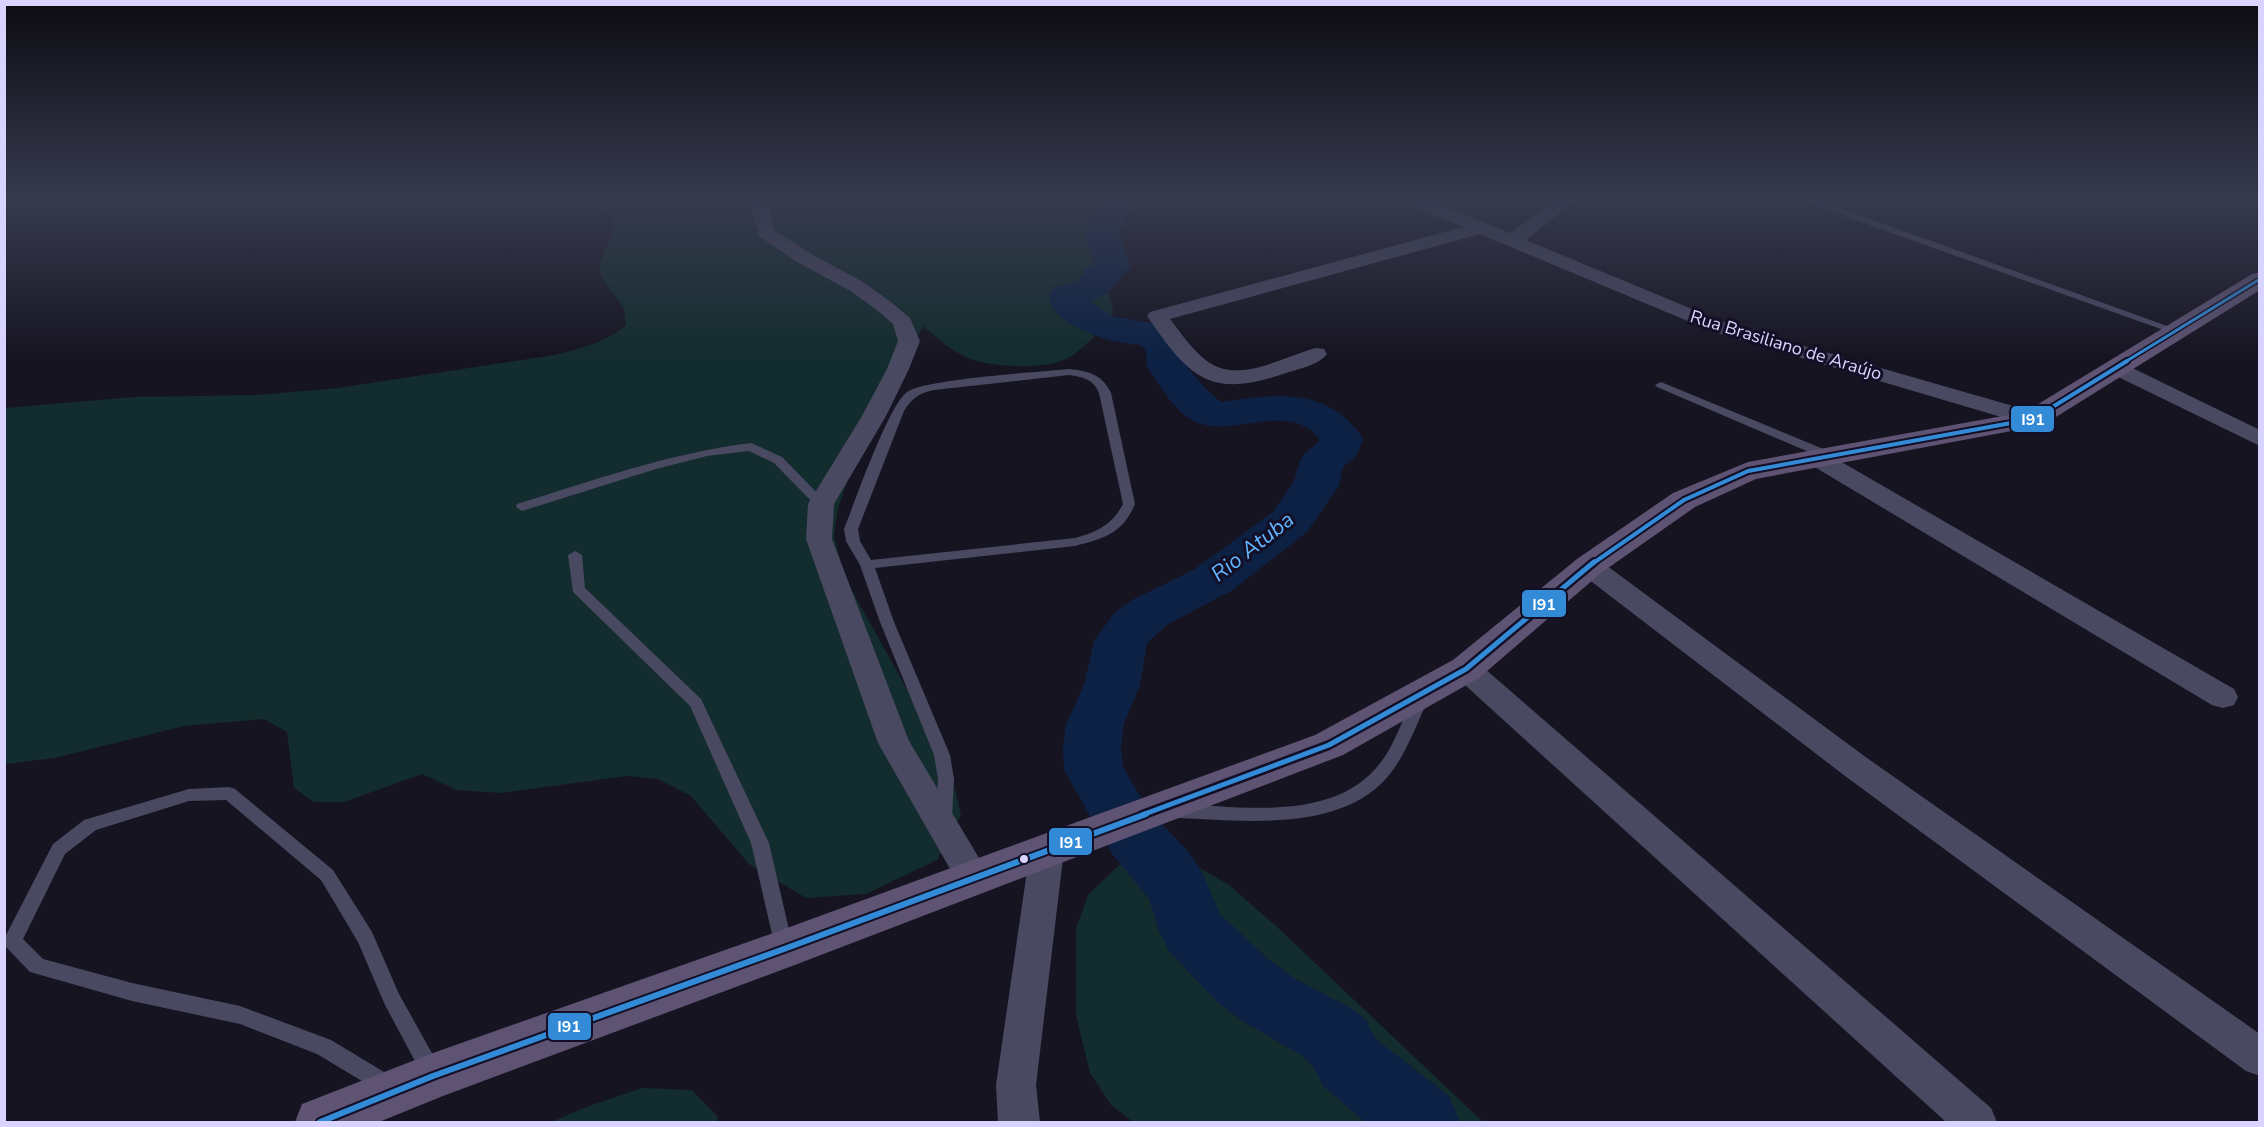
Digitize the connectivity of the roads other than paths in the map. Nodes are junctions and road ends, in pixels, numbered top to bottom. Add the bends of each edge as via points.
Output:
1 (794, 252) edge
2 (1393, 252) edge
3 (1537, 252) edge
4 (1953, 252) edge
5 (2259, 279) edge
6 (2176, 331) junction
7 (1316, 354) dead end
8 (2118, 368) junction
9 (1661, 385) dead end
10 (2033, 418) junction
11 (2259, 439) edge
12 (1823, 457) junction
13 (821, 504) junction
14 (522, 507) dead end
15 (575, 555) dead end
16 (867, 565) junction
17 (1589, 566) junction
18 (1466, 669) junction
19 (1424, 692) junction
20 (2223, 697) dead end
21 (1158, 810) junction
22 (944, 829) junction
23 (1047, 850) junction
24 (973, 878) junction
25 (784, 949) junction
26 (2259, 1058) edge
27 (415, 1083) junction
28 (320, 1122) edge
29 (1019, 1122) edge
30 (1976, 1122) edge

1 - 13 street via 884,306 903,322 909,342 874,416
2 - 7 street via 1156,316 1200,368 1213,375 1238,377 1276,371
3 - 10 street, Rua Brasiliano de Araújo via 1721,328
4 - 6 lane
5 - 6 main road
6 - 8 main road
8 - 10 main road
8 - 11 street
9 - 12 lane
10 - 12 main road
12 - 17 main road via 1748,471 1684,500
12 - 20 street
13 - 14 lane via 778,460 751,447 707,452 652,466
13 - 22 street via 819,538 894,744
15 - 25 lane via 578,589 696,703 760,843
16 - 16 lane via 853,541 851,529 907,396 934,387 1069,372 1090,374 1101,382 1129,504 1123,521 1103,535 1075,542
16 - 22 lane via 942,755 946,779
17 - 18 main road
17 - 26 street via 1856,767
18 - 19 main road
18 - 30 street
19 - 21 main road via 1329,745
19 - 21 lane via 1386,768 1363,790 1329,806 1270,814
21 - 23 main road
22 - 24 street
23 - 24 main road
23 - 29 street via 1016,1085
24 - 25 main road
25 - 27 main road
27 - 27 lane via 392,999 365,938 327,875 229,793 189,795 90,825 59,849 13,941 37,966 240,1015
27 - 28 main road

